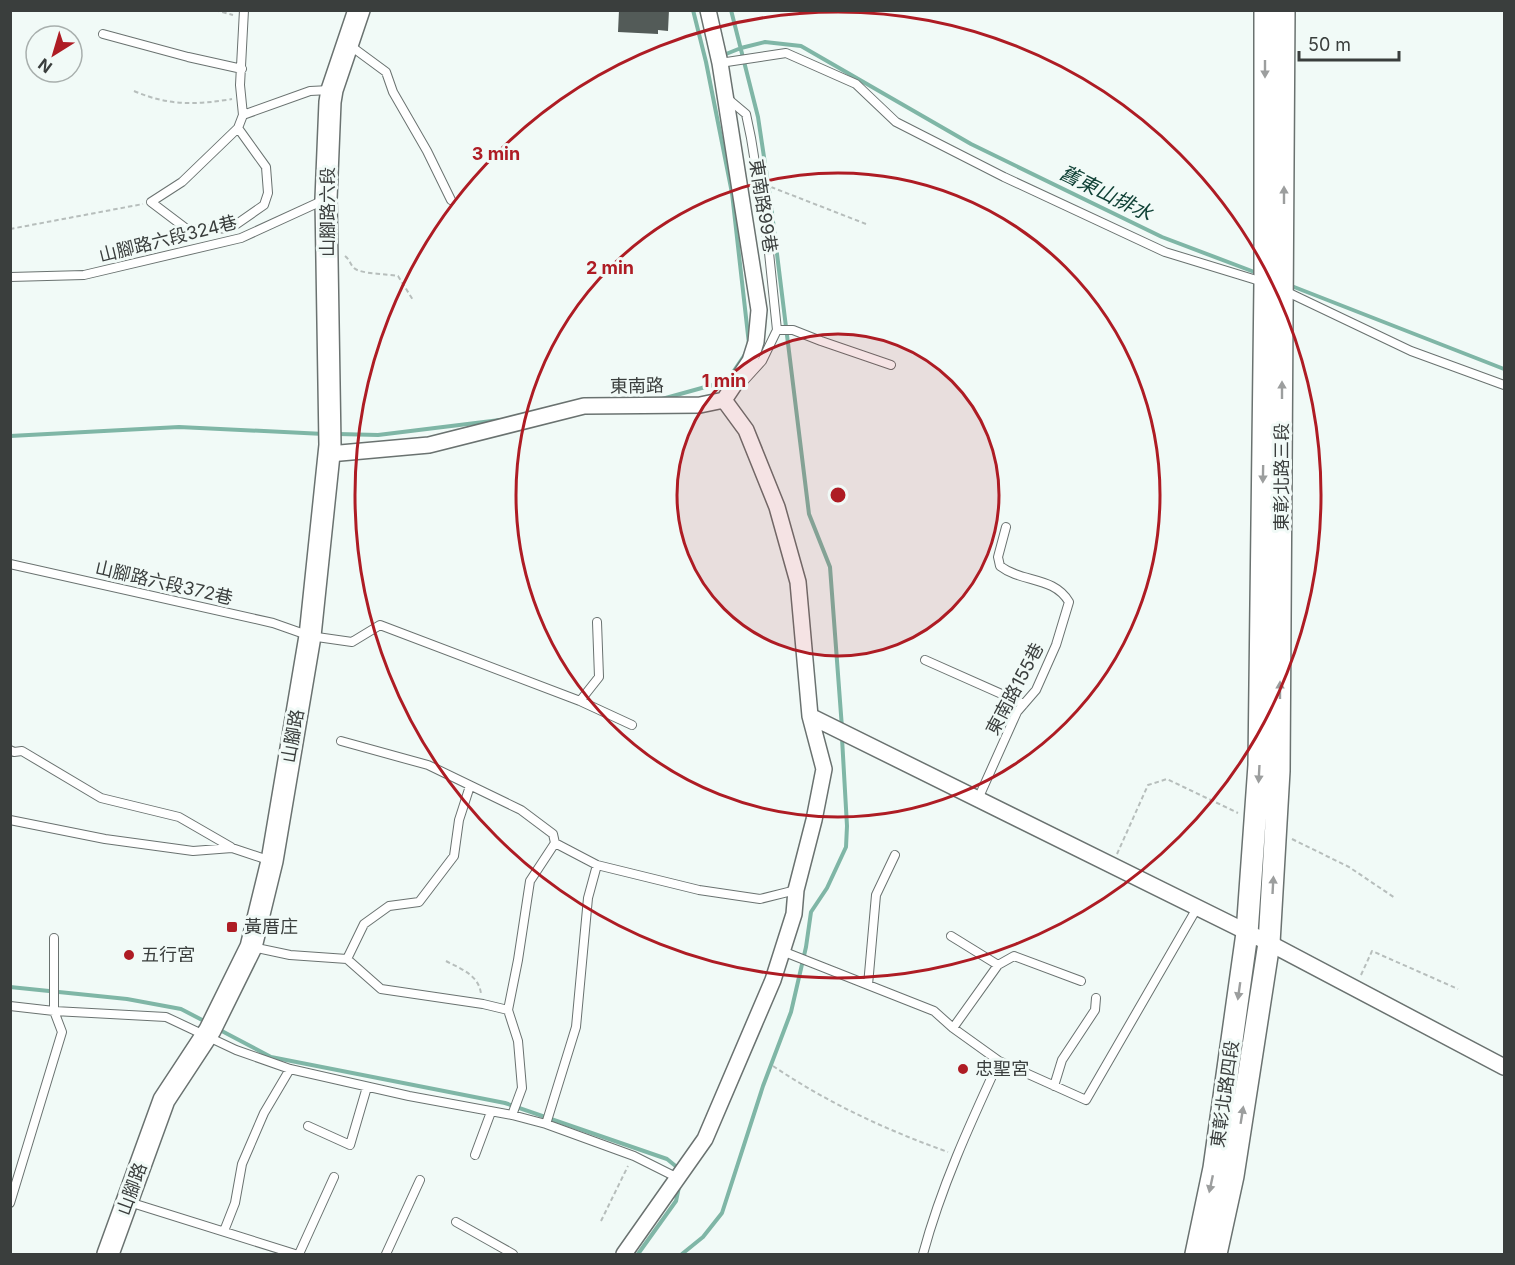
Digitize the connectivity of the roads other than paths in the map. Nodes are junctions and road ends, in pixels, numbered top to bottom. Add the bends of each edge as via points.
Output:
1 (359, 10) edge
2 (708, 10) edge
3 (1265, 10) edge
4 (1284, 10) edge
5 (244, 14) edge
6 (103, 34) dead end
7 (348, 44) junction
8 (720, 63) junction
9 (242, 69) junction
10 (332, 90) junction
11 (726, 97) junction
12 (243, 115) junction
13 (238, 128) junction
14 (326, 199) junction
15 (451, 200) dead end
16 (10, 277) edge
17 (1274, 287) junction
18 (777, 330) junction
19 (891, 365) dead end
20 (1504, 385) edge
21 (724, 400) junction
22 (330, 450) junction
23 (1006, 527) dead end
24 (10, 564) edge
25 (597, 622) dead end
26 (310, 636) junction
27 (925, 660) dead end
28 (580, 701) junction
29 (1023, 704) junction
30 (810, 716) junction
31 (632, 725) dead end
32 (341, 741) dead end
33 (10, 750) edge
34 (470, 786) junction
35 (978, 799) junction
36 (10, 820) edge
37 (555, 843) junction
38 (232, 848) junction
39 (895, 855) dead end
40 (272, 861) junction
41 (597, 865) junction
42 (796, 890) junction
43 (1197, 908) junction
44 (1247, 933) junction
45 (951, 936) dead end
46 (54, 938) dead end
47 (1269, 944) junction
48 (251, 947) junction
49 (782, 951) junction
50 (347, 959) junction
51 (998, 965) junction
52 (1081, 981) dead end
53 (868, 985) junction
54 (1096, 998) dead end
55 (10, 1006) edge
56 (508, 1010) junction
57 (54, 1011) junction
58 (211, 1027) junction
59 (953, 1028) junction
60 (999, 1061) junction
61 (1504, 1067) edge
62 (290, 1069) junction
63 (1054, 1086) junction
64 (367, 1087) junction
65 (491, 1112) junction
66 (512, 1115) junction
67 (546, 1124) junction
68 (308, 1126) dead end
69 (475, 1155) dead end
70 (681, 1173) junction
71 (334, 1177) dead end
72 (420, 1180) dead end
73 (128, 1202) junction
74 (10, 1203) edge
75 (456, 1222) dead end
76 (224, 1231) junction
77 (108, 1254) edge
78 (297, 1254) edge
79 (386, 1254) edge
80 (513, 1254) edge
81 (624, 1254) edge
82 (923, 1254) edge
83 (1196, 1254) edge
84 (1216, 1254) edge

1 - 7 street, 山腳路六段
2 - 8 street, 東南路99巷
3 -> 17 street, 東彰北路三段
17 -> 4 street, 東彰北路三段
5 - 9 lane
6 - 9 lane
7 - 10 street, 山腳路六段
7 - 15 lane via 386,72
8 - 11 street, 東南路99巷
8 - 17 lane via 786,52 856,84 896,122 1004,177 1165,252
9 - 12 lane
10 - 12 lane via 310,91
10 - 14 street, 山腳路六段
11 - 18 lane via 746,114 768,243
11 - 21 street, 東南路99巷 via 759,310 750,361
12 - 13 lane
13 - 13 lane via 266,167 268,193 264,205 231,228 188,230 151,202 182,182
14 - 16 lane, 山腳路六段324巷 via 241,238 84,275
14 - 22 street, 山腳路六段
17 - 20 lane via 1411,351
17 -> 44 street, 東彰北路三段 via 1259,765
47 -> 17 street, 東彰北路三段 via 1279,771
18 - 19 lane via 793,330
18 - 21 lane via 754,372
21 - 22 street, 東南路 via 700,405 584,406 429,445
21 - 30 street via 746,430 777,507 798,582
22 - 26 street, 山腳路
23 - 29 lane, 東南路155巷 via 998,557 1000,566 1049,584 1062,591 1068,602 1056,645 1036,690
24 - 26 lane, 山腳路六段372巷 via 273,623
25 - 28 lane via 599,677
26 - 28 lane, 山腳路六段372巷 via 352,642 380,625
26 - 40 street, 山腳路
27 - 29 lane
28 - 31 lane
29 - 35 lane, 東南路155巷
30 - 35 street
30 - 42 street via 824,769
32 - 34 lane via 428,765
33 - 38 lane via 22,751 101,798 179,817
34 - 37 lane via 521,810 554,834
34 - 50 lane via 459,820 454,856 419,902 389,906 364,924
35 - 43 street
36 - 38 lane via 193,851
37 - 41 lane
37 - 56 lane via 530,881
38 - 40 lane
39 - 53 lane via 876,896
40 - 48 street, 山腳路
41 - 42 lane via 699,890 760,899
41 - 67 lane via 588,898 576,1027
42 - 49 street via 794,914
43 - 44 street
43 - 63 lane via 1086,1100
44 - 47 street
44 -> 83 street, 東彰北路四段 via 1214,1168
45 - 51 lane
46 - 57 lane
47 - 61 street
84 -> 47 street, 東彰北路四段 via 1233,1176
48 - 50 lane via 290,955
48 - 58 street, 山腳路
49 - 53 lane
49 - 70 street via 705,1139
50 - 56 lane via 381,989
51 - 52 lane via 1014,956
51 - 59 lane
53 - 59 lane via 934,1011
54 - 63 lane via 1095,1010 1062,1060
55 - 57 lane
56 - 66 lane via 518,1041 522,1088
57 - 58 lane via 166,1017
57 - 74 lane via 62,1032
58 - 62 lane via 236,1050
58 - 73 street, 山腳路 via 164,1100
59 - 60 lane
60 - 63 lane
60 - 82 lane via 956,1155
62 - 64 lane
62 - 76 lane via 264,1113 242,1164 235,1203
64 - 65 lane
64 - 68 lane via 350,1145
65 - 66 lane
65 - 69 lane
66 - 67 lane
67 - 70 lane
70 - 81 street
71 - 78 lane
72 - 79 lane
73 - 76 lane
73 - 77 street, 山腳路
75 - 80 lane
76 - 78 lane

